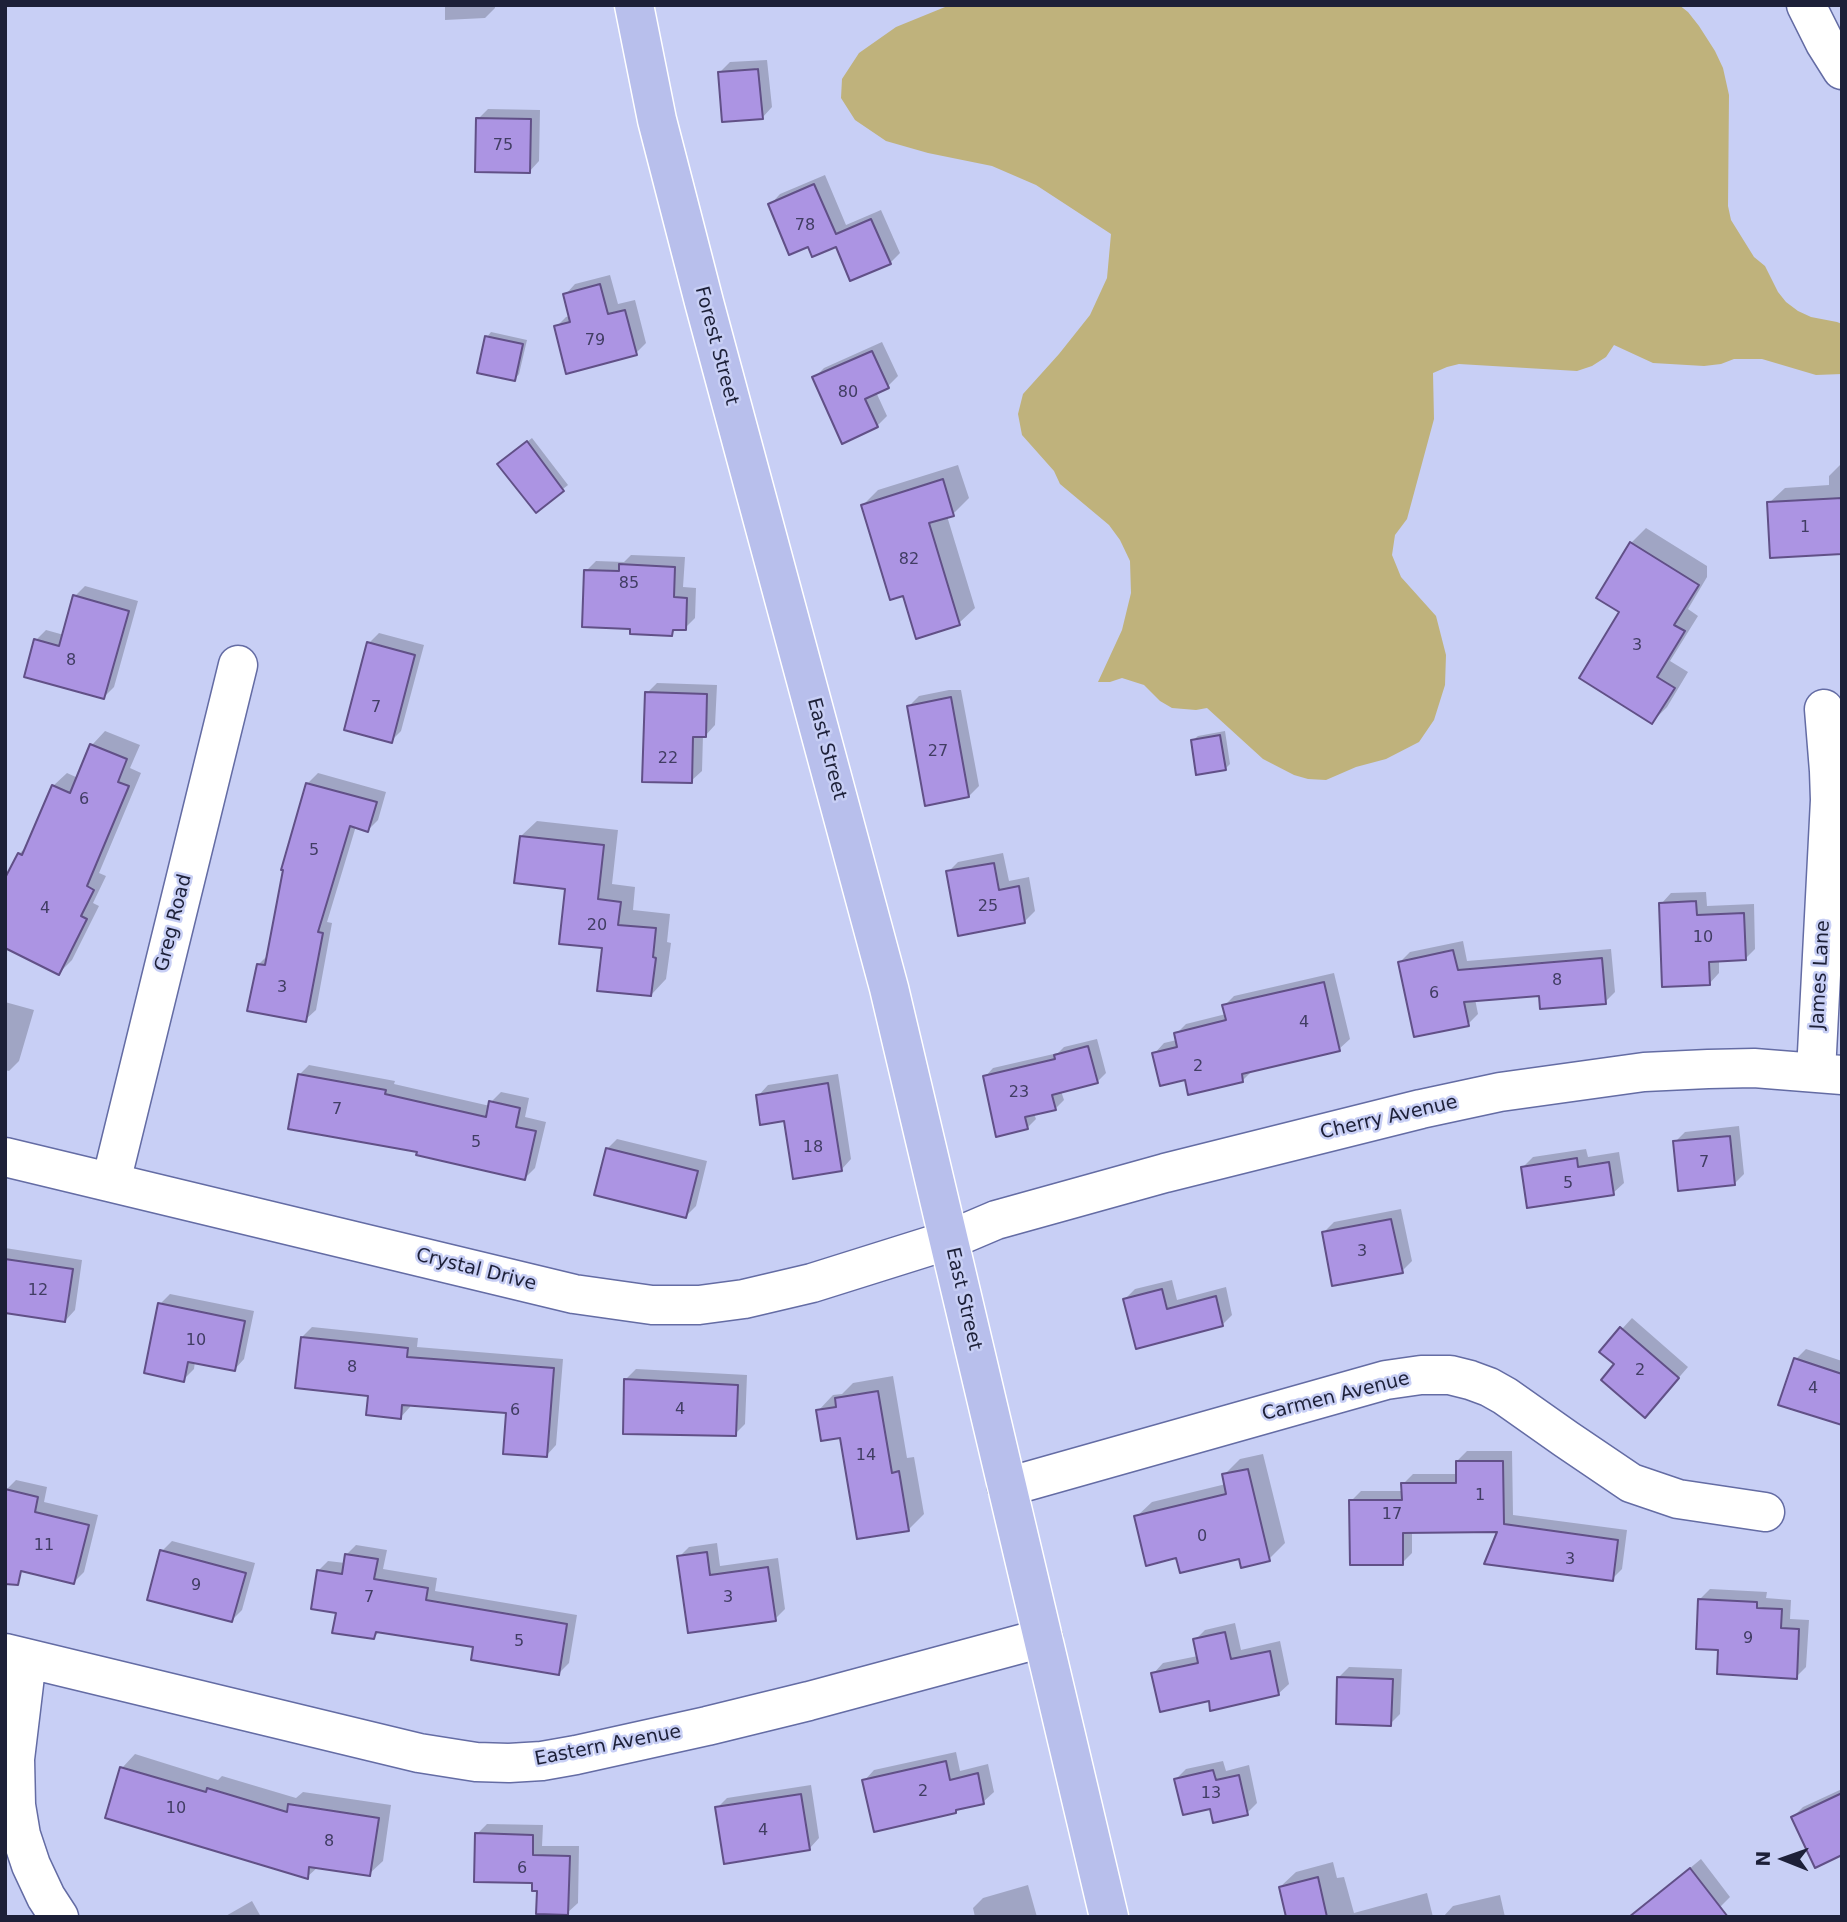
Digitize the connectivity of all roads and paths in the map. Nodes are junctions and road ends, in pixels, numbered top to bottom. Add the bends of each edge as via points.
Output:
1 (634, 5) edge
2 (1807, 5) edge
3 (1842, 70) edge
4 (238, 665) dead end
5 (808, 684) joint
6 (1824, 709) dead end
7 (1829, 1074) edge
8 (5, 1157) edge
9 (111, 1181) junction
10 (949, 1240) junction
11 (1007, 1488) junction
12 (1765, 1512) dead end
13 (1043, 1637) junction
14 (16, 1656) edge
15 (59, 1917) edge
16 (1109, 1917) edge

1 - 5 main road, Forest Street via 657,120
2 - 3 street
4 - 9 street, Greg Road
5 - 10 main road, East Street via 889,988
6 - 7 street, James Lane via 1829,771
7 - 10 street, Cherry Avenue via 1754,1068 1644,1072 1500,1092 1166,1173 996,1220
8 - 9 street, Crystal Drive
9 - 10 street, Crystal Drive via 542,1287 652,1305 744,1299
10 - 11 main road, East Street
11 - 12 street, Carmen Avenue via 1386,1380 1450,1375 1505,1395 1631,1483 1678,1499
11 - 13 main road, East Street
13 - 14 street, Eastern Avenue via 707,1726 576,1755 509,1763 419,1753
13 - 16 main road, East Street
14 - 15 street via 16,1805 30,1865

